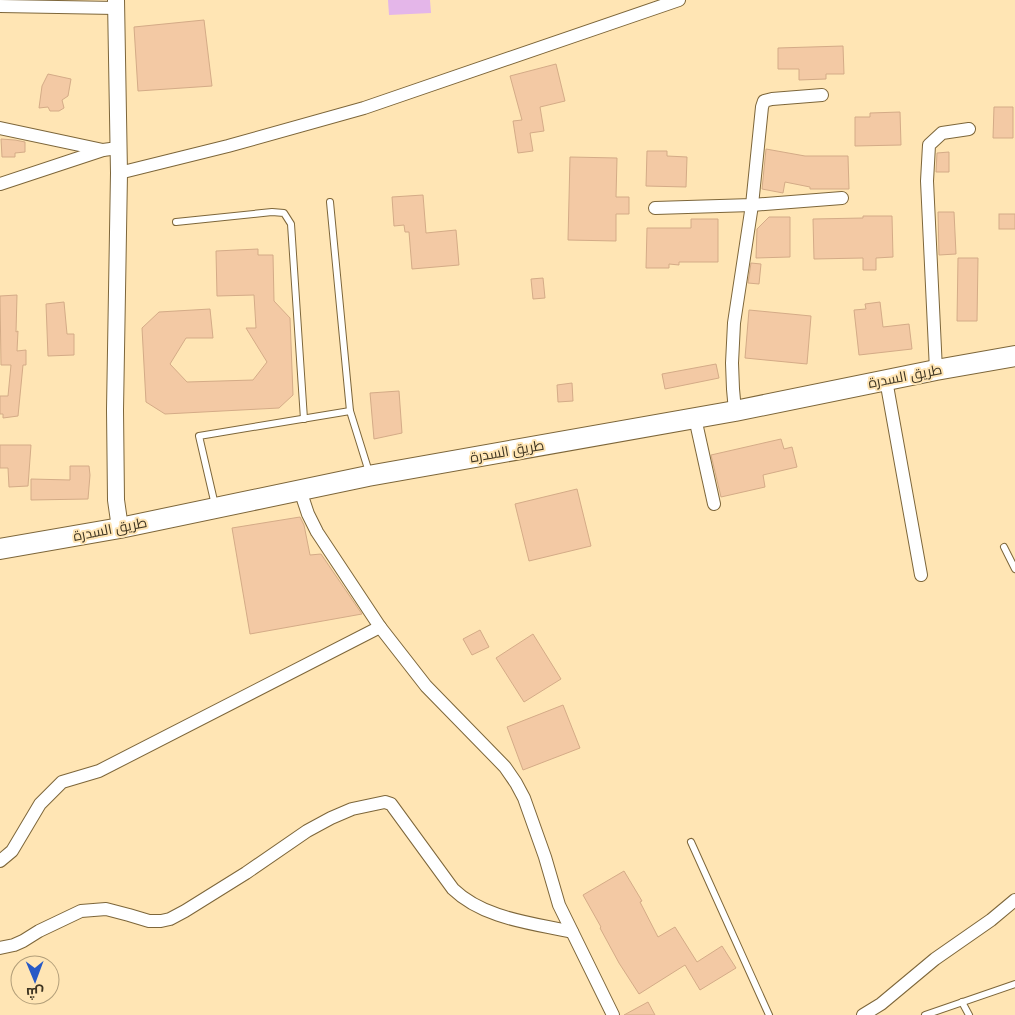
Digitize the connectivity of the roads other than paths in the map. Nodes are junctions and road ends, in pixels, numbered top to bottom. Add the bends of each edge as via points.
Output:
1 (679, 0) edge
2 (116, 4) edge
3 (0, 6) edge
4 (822, 95) dead end
5 (0, 128) edge
6 (969, 128) dead end
7 (110, 149) junction
8 (119, 173) junction
9 (0, 184) edge
10 (842, 198) dead end
11 (330, 202) dead end
12 (752, 205) junction
13 (655, 208) dead end
14 (176, 222) dead end
15 (1015, 356) edge
16 (936, 370) junction
17 (886, 380) junction
18 (350, 411) junction
19 (735, 411) junction
20 (695, 418) junction
21 (304, 419) junction
22 (370, 476) junction
23 (300, 490) junction
24 (714, 504) dead end
25 (215, 508) junction
26 (120, 528) junction
27 (1004, 547) dead end
28 (0, 549) edge
29 (1015, 569) edge
30 (921, 575) dead end
31 (380, 627) junction
32 (691, 842) dead end
33 (0, 861) edge
34 (1015, 900) edge
35 (572, 932) junction
36 (0, 948) edge
37 (1015, 984) edge
38 (962, 1002) junction
39 (613, 1015) edge
40 (769, 1015) edge
41 (863, 1015) edge
42 (925, 1015) edge
43 (969, 1015) edge

1 - 8 street via 364,108
2 - 3 street
2 - 7 street
4 - 12 street via 764,101
5 - 7 street
6 - 16 street via 942,133 929,145 927,181
7 - 8 street
7 - 9 street
8 - 26 street via 115,410 116,500
10 - 12 street
11 - 18 lane
12 - 13 street
12 - 19 street via 734,330 732,380
14 - 21 lane via 272,212 284,213 288,218 291,224
15 - 16 main road, طريق السدرة
16 - 17 main road, طريق السدرة
17 - 19 main road, طريق السدرة
17 - 30 street
18 - 21 lane
18 - 22 lane
19 - 20 main road, طريق السدرة
20 - 22 main road, طريق السدرة
20 - 24 street
21 - 25 lane via 199,436
22 - 23 main road, طريق السدرة
23 - 25 main road, طريق السدرة
23 - 31 street via 317,532
25 - 26 main road, طريق السدرة
26 - 28 main road, طريق السدرة
27 - 29 lane
31 - 33 street via 99,772 62,782 40,804 12,851
31 - 35 street via 426,686 505,767 516,783 542,849 559,905
32 - 40 lane
34 - 41 street
35 - 36 street via 497,914 461,896 391,804 385,802 352,810 307,831 170,919 149,921 106,909 81,911 23,941
35 - 39 street
37 - 38 lane
38 - 42 lane
38 - 43 lane

